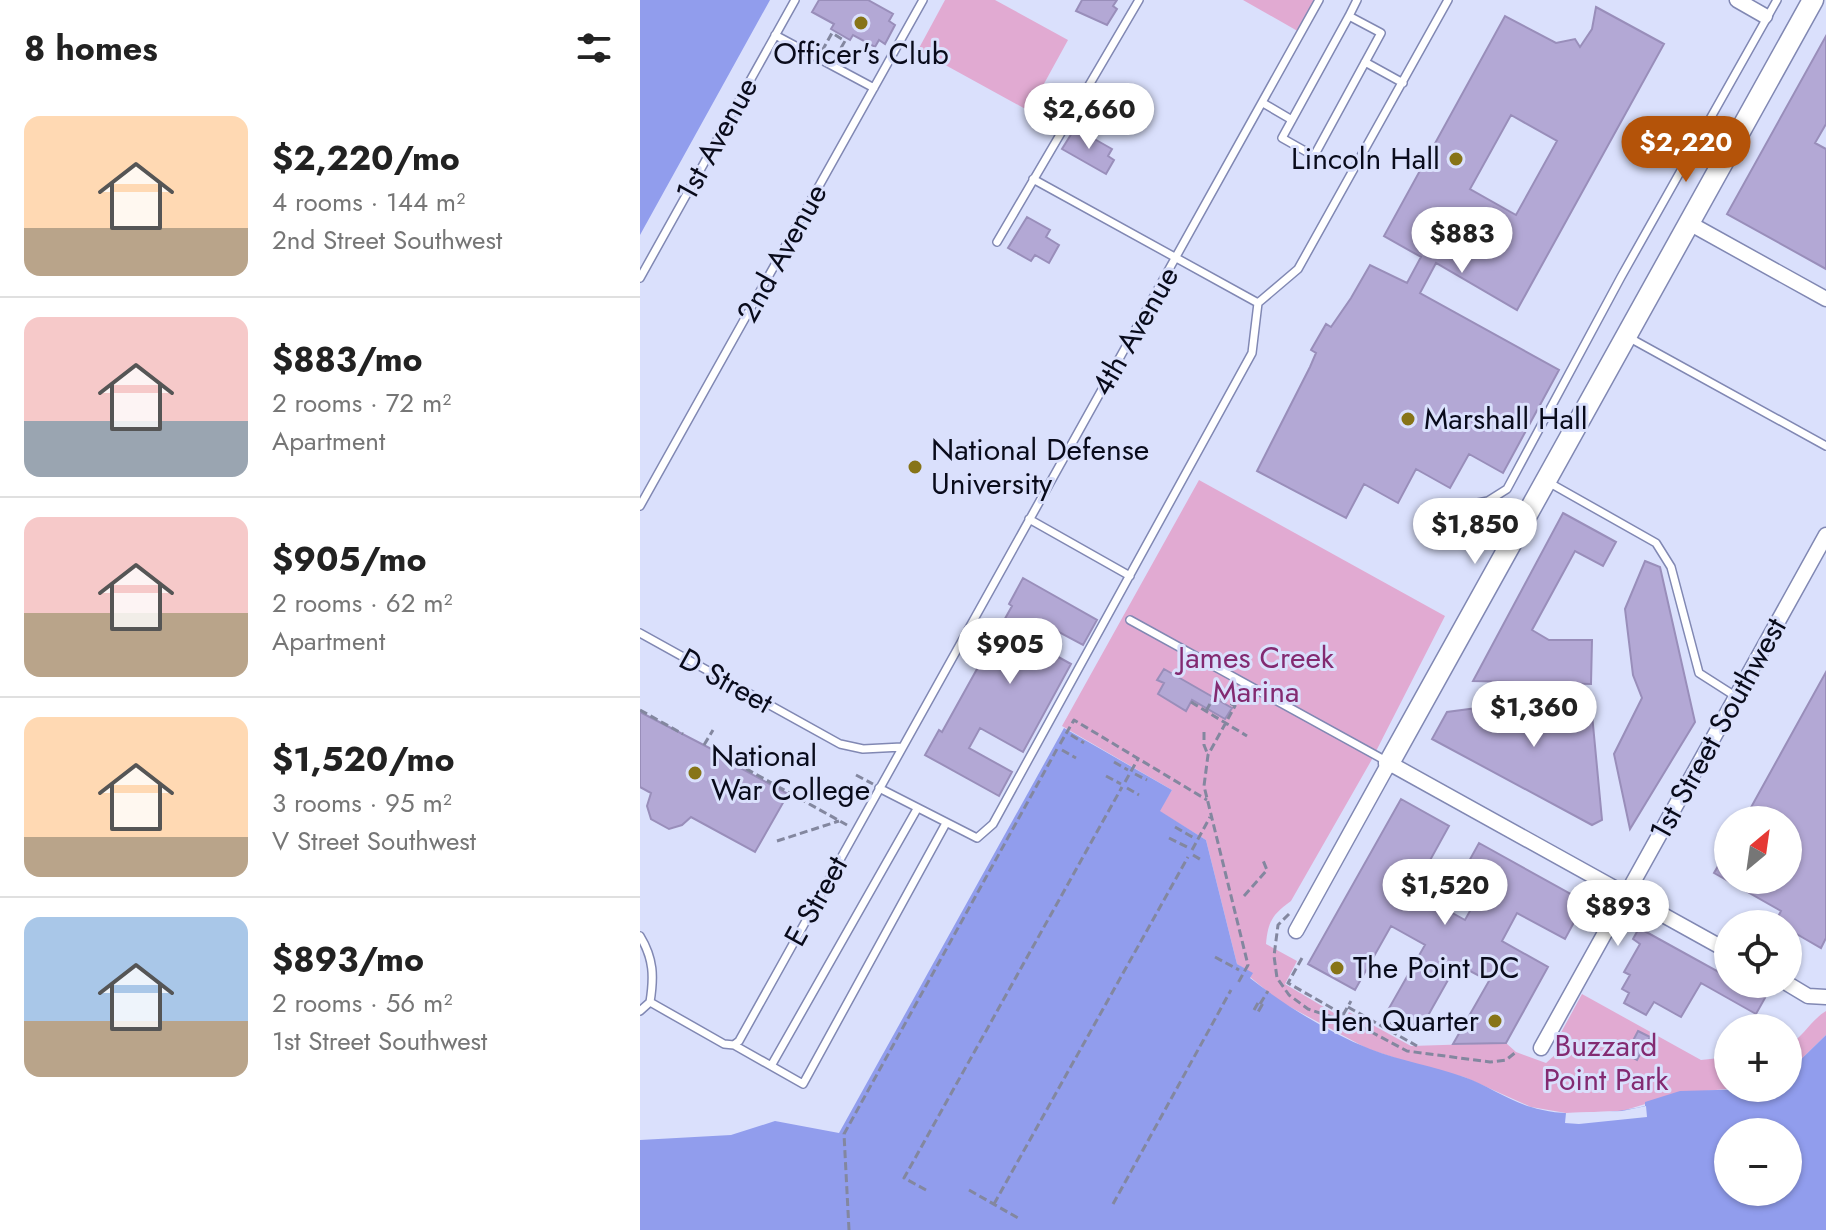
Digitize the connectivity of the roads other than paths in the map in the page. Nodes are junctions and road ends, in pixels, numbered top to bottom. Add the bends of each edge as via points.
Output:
1 (795, 0) edge
2 (923, 0) edge
3 (1139, 0) edge
4 (1319, 0) edge
5 (1357, 0) edge
6 (1448, 0) edge
7 (1737, 0) edge
8 (1771, 0) edge
9 (1777, 0) edge
10 (1813, 0) edge
11 (1349, 16) junction
12 (1765, 16) junction
13 (775, 35) junction
14 (1365, 62) junction
15 (1403, 83) junction
16 (874, 88) junction
17 (1263, 103) junction
18 (1292, 120) junction
19 (1033, 179) junction
20 (1689, 223) junction
21 (997, 242) dead end
22 (1177, 258) junction
23 (640, 278) edge
24 (1826, 299) edge
25 (1258, 303) junction
26 (1626, 336) junction
27 (1824, 444) edge
28 (1546, 481) junction
29 (640, 506) edge
30 (1452, 508) dead end
31 (1029, 519) junction
32 (1826, 535) edge
33 (1130, 576) junction
34 (1130, 620) dead end
35 (640, 633) edge
36 (1735, 696) junction
37 (902, 747) junction
38 (1389, 763) junction
39 (879, 788) junction
40 (917, 809) junction
41 (945, 825) junction
42 (1626, 895) junction
43 (1296, 931) dead end
44 (640, 936) edge
45 (1714, 943) edge
46 (1802, 992) edge
47 (1824, 998) edge
48 (650, 1002) junction
49 (640, 1011) edge
50 (734, 1045) junction
51 (1541, 1048) dead end
52 (771, 1066) junction

1 - 13 lane, 1st Avenue
2 - 16 lane, 2nd Avenue
3 - 19 lane
4 - 17 lane, 4th Avenue
5 - 11 lane
6 - 15 lane
7 - 12 street
8 - 12 lane
9 - 12 lane
10 - 20 street
11 - 14 lane via 1381,33
11 - 18 lane
12 - 30 lane via 1507,489 1488,501
13 - 16 lane
13 - 23 lane, 1st Avenue
14 - 15 lane
14 - 18 lane via 1314,156 1282,138
15 - 25 lane via 1298,269
16 - 29 lane, 2nd Avenue
17 - 18 lane
17 - 22 lane, 4th Avenue
19 - 21 lane
19 - 22 lane
20 - 24 street
20 - 26 street
22 - 25 lane
22 - 31 lane, 4th Avenue
25 - 33 lane via 1252,353
26 - 27 lane
26 - 28 street
28 - 36 lane via 1656,543 1671,567 1699,673
28 - 38 street
31 - 33 lane
31 - 37 lane, 4th Avenue
32 - 36 street, 1st Street Southwest
33 - 41 lane via 993,824 977,838
34 - 38 lane
35 - 37 lane, D Street via 840,744
36 - 42 street, 1st Street Southwest
37 - 39 lane, 4th Avenue
38 - 42 street
38 - 43 street
39 - 40 lane
39 - 50 lane, E Street
40 - 41 lane
40 - 52 lane
41 - 52 lane via 803,1084
42 - 45 street
42 - 51 street, 1st Street Southwest
44 - 48 lane via 653,967
46 - 47 street
48 - 49 lane
48 - 50 lane
50 - 52 lane

